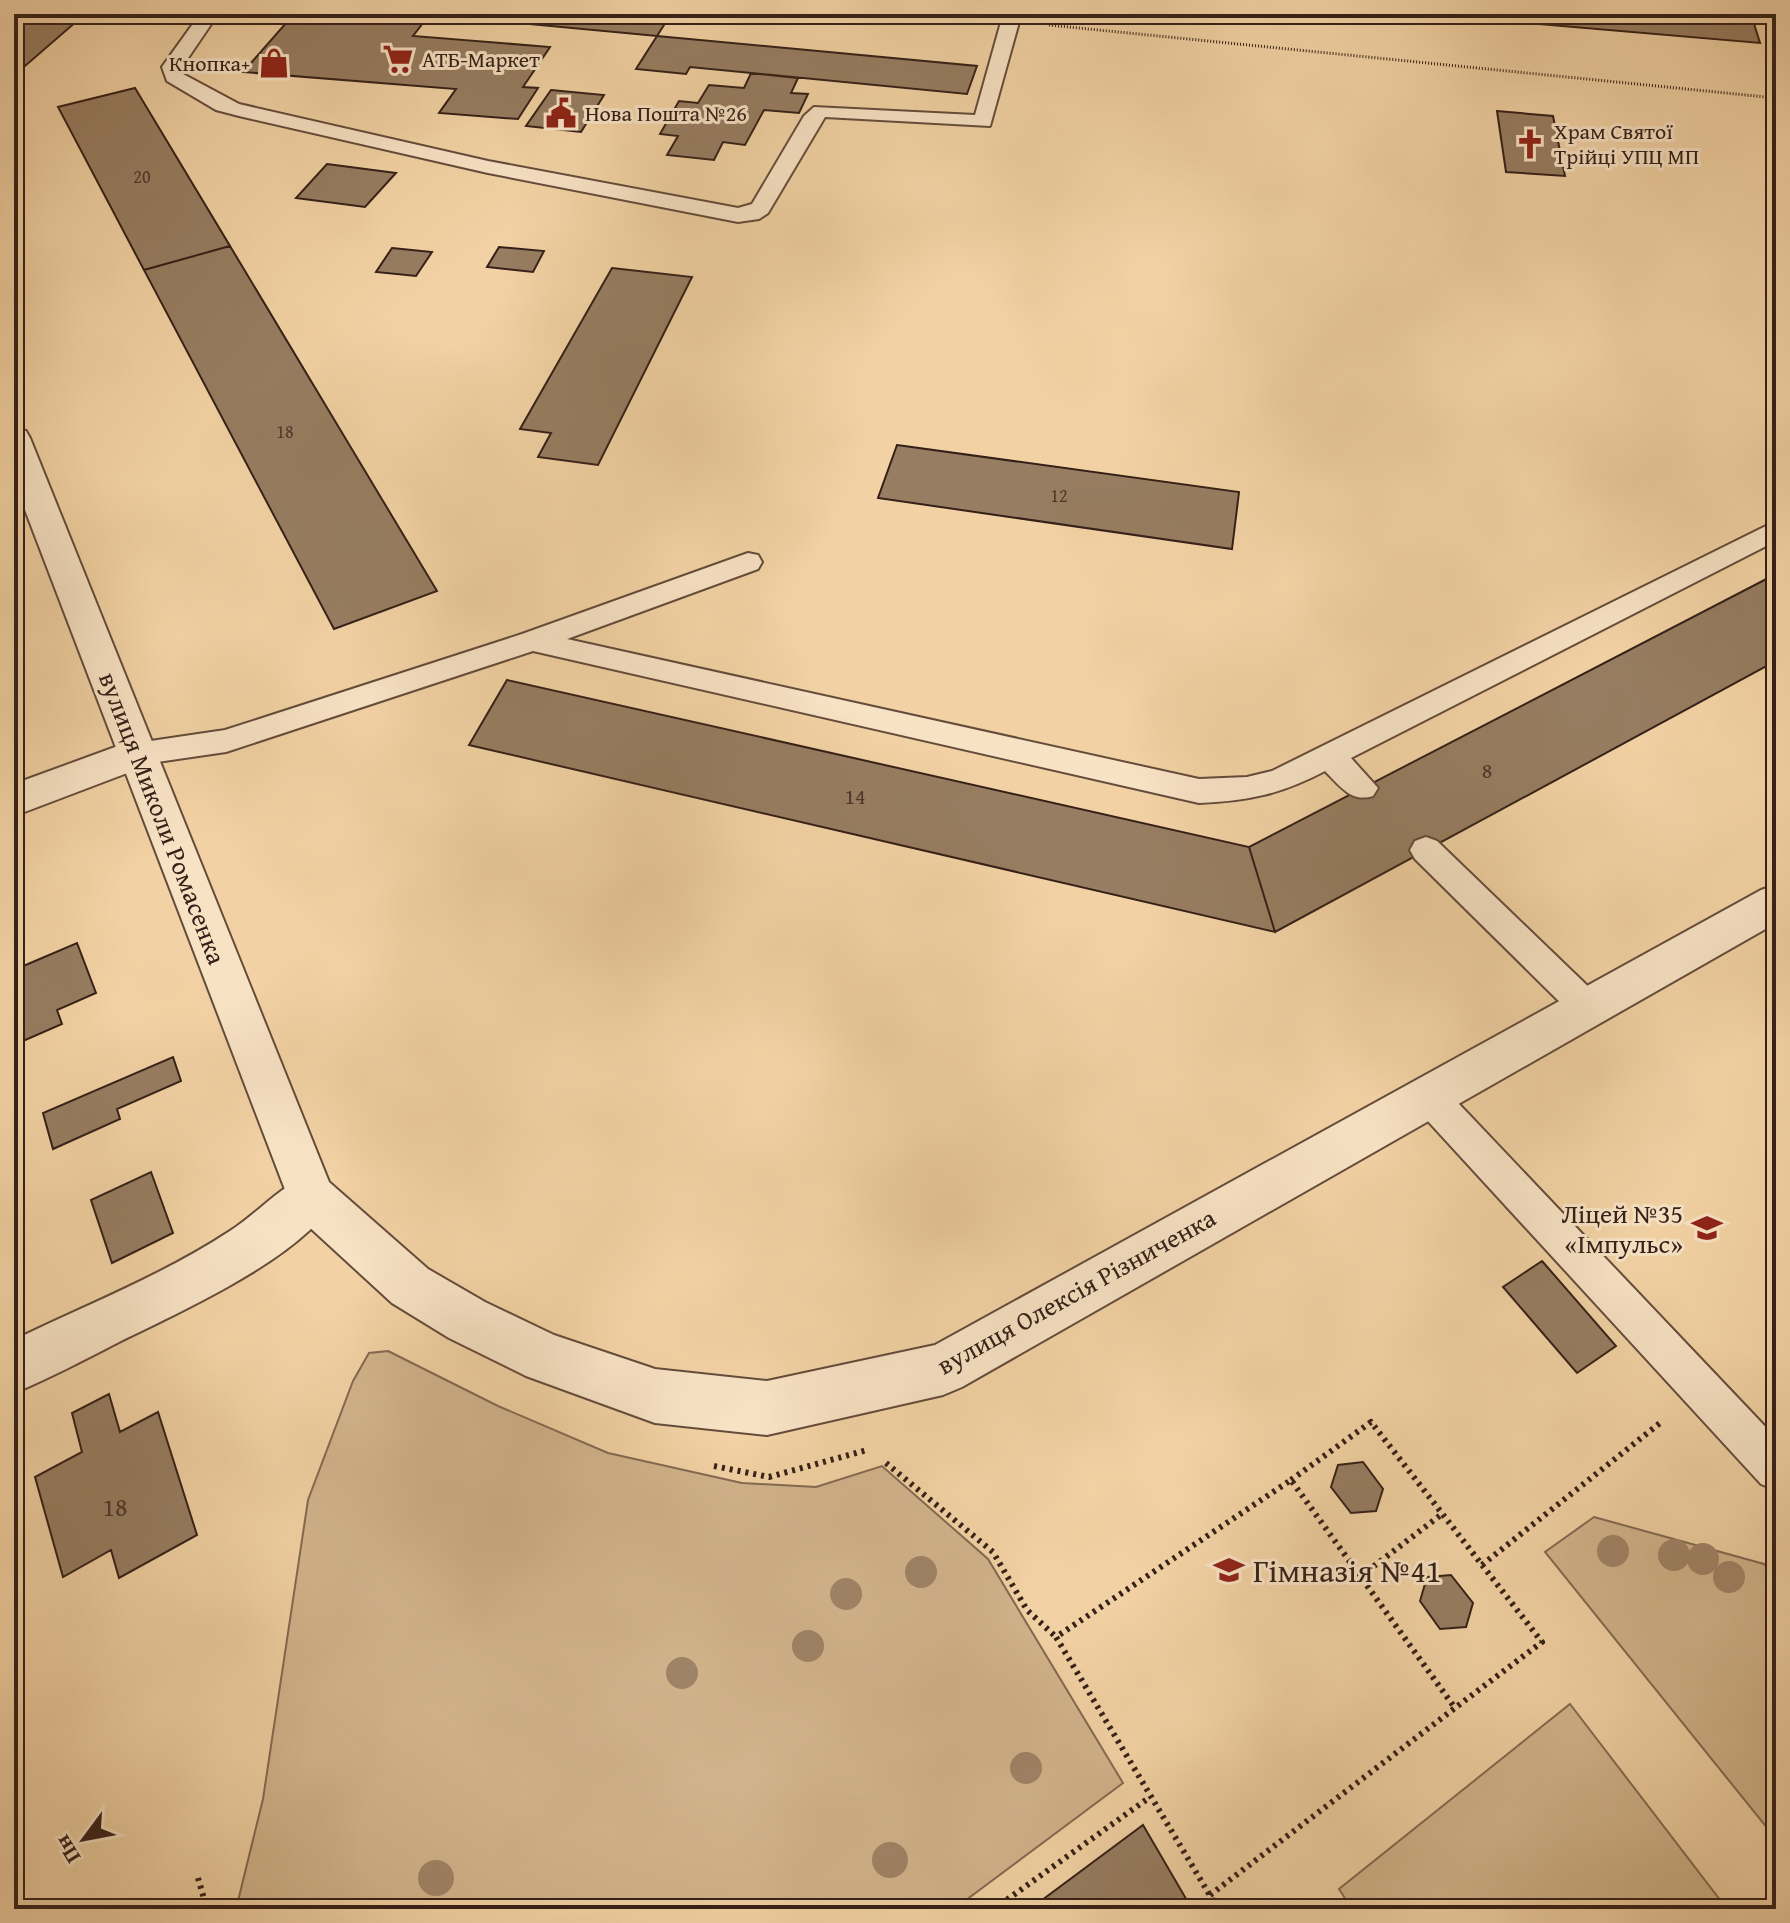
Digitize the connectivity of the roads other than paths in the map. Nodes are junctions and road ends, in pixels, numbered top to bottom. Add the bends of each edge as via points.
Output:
1 (209, 14) edge
2 (1010, 22) road end
3 (14, 438) edge
4 (1776, 530) edge
5 (748, 562) dead end
6 (532, 641) junction
7 (137, 754) junction
8 (1329, 756) junction
9 (1362, 788) dead end
10 (14, 800) edge
11 (1426, 850) dead end
12 (1776, 902) edge
13 (1586, 1006) junction
14 (1428, 1096) junction
15 (311, 1197) junction
16 (14, 1367) edge
17 (1776, 1469) edge

1 - 2 lane via 172,67 174,77 223,106 488,167 738,215 760,208 821,111 983,122
3 - 7 street, вулиця Миколи Ромасенка
4 - 8 lane
5 - 6 lane
6 - 7 lane via 226,741
6 - 8 lane via 1199,791 1247,789 1281,780
7 - 10 street
7 - 15 street, вулиця Миколи Ромасенка
8 - 9 lane
11 - 13 lane
12 - 13 street, вулиця Олексія Різниченка
13 - 14 street, вулиця Олексія Різниченка
14 - 15 street, вулиця Олексія Різниченка via 943,1369 767,1408 655,1396 545,1358 410,1286
14 - 17 lane
15 - 16 street via 215,1267

